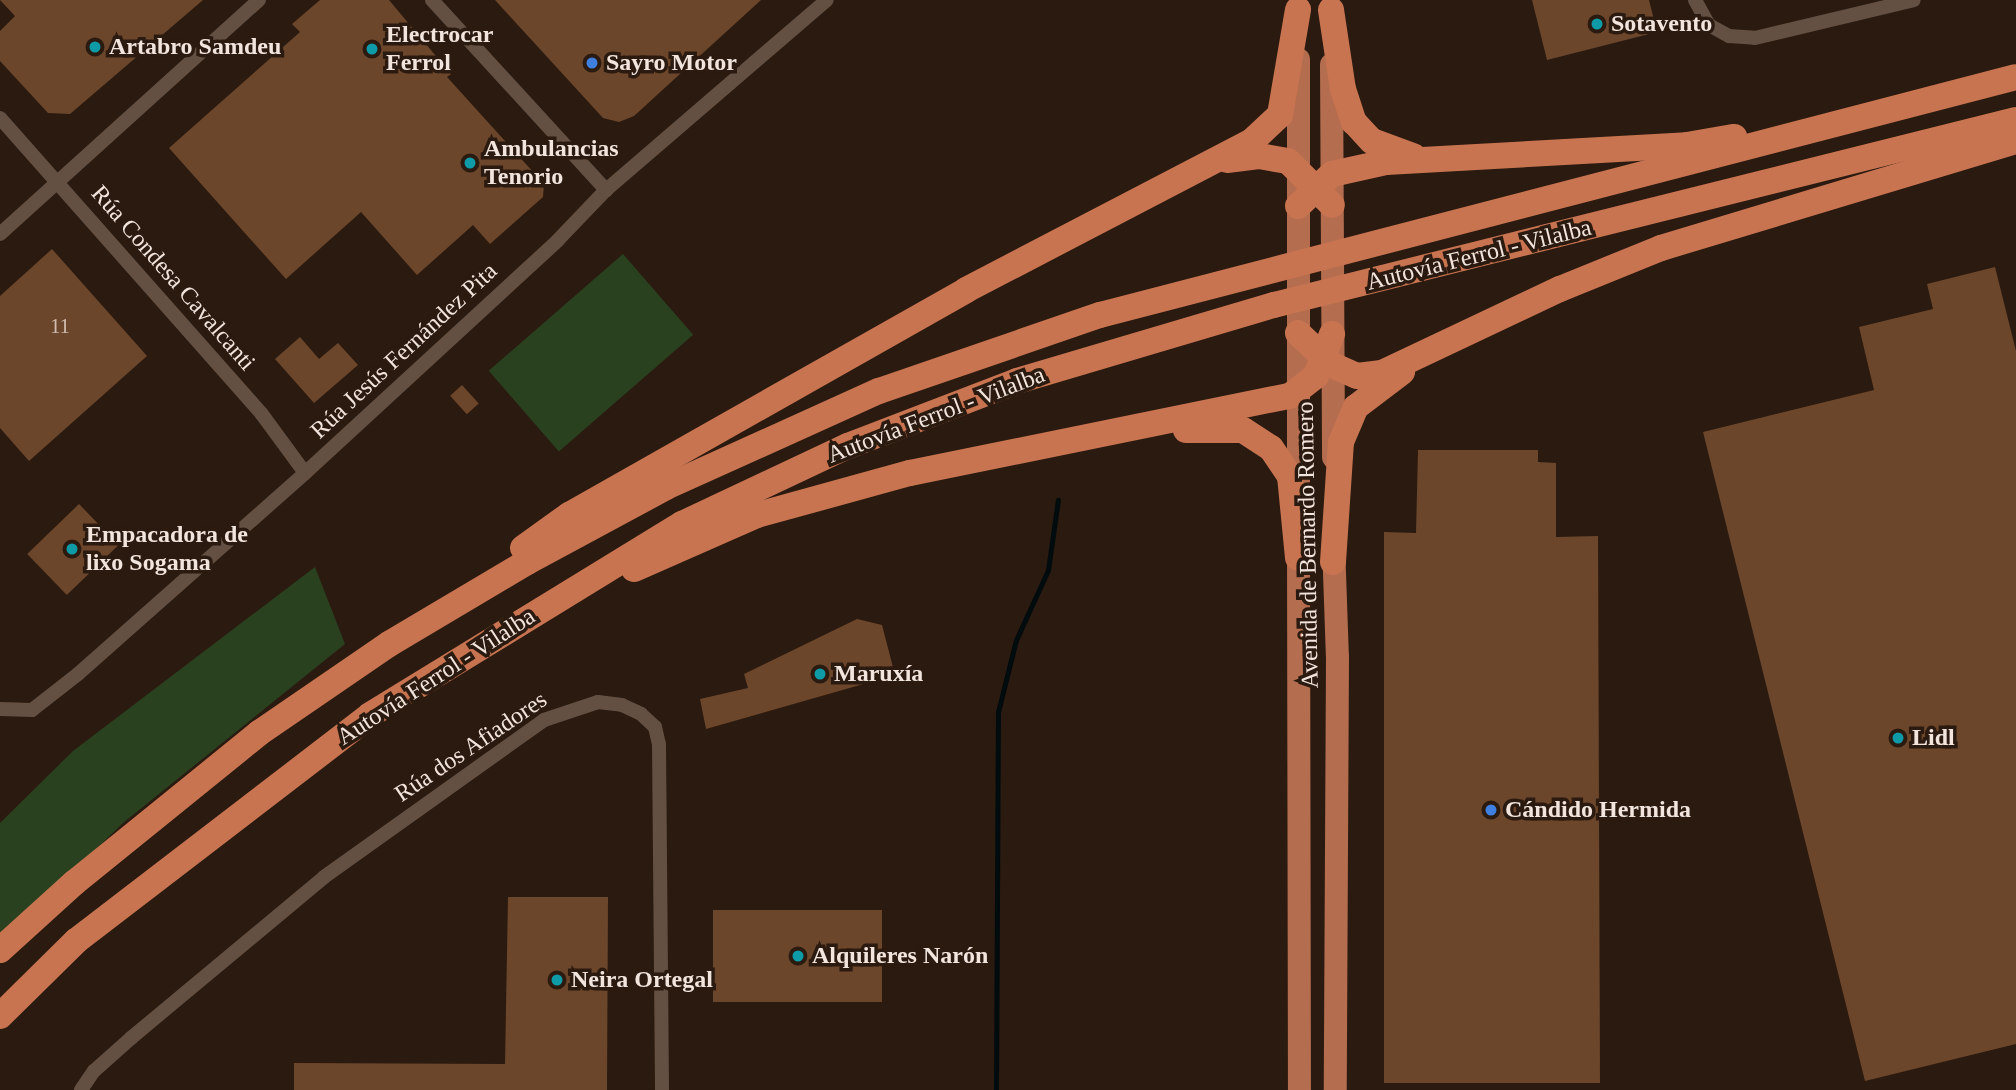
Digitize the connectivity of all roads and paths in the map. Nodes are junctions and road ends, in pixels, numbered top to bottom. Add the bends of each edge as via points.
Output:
1 (258, 0) edge
2 (432, 0) edge
3 (827, 0) edge
4 (1695, 0) edge
5 (1913, 0) edge
6 (1298, 5) edge
7 (1331, 5) edge
8 (2016, 77) edge
9 (1935, 100) junction
10 (0, 118) edge
11 (2016, 120) edge
12 (2016, 141) edge
13 (1421, 158) junction
14 (1220, 161) junction
15 (57, 181) junction
16 (1319, 184) junction
17 (606, 190) junction
18 (1298, 206) joint
19 (0, 234) edge
20 (1298, 333) junction
21 (1330, 352) junction
22 (1419, 359) junction
23 (1298, 391) junction
24 (1024, 449) junction
25 (305, 473) junction
26 (1298, 558) junction
27 (1333, 562) junction
28 (524, 618) junction
29 (390, 643) junction
30 (0, 709) edge
31 (0, 950) edge
32 (0, 1016) edge
33 (81, 1090) edge
34 (662, 1090) edge
35 (1298, 1090) edge
36 (1335, 1090) edge

1 - 15 street
2 - 17 street
3 - 17 street, Rúa Jesús Fernández Pita
4 - 5 street via 1709,25 1729,36 1755,38
6 - 14 highway via 1280,115
6 - 16 highway, Avenida de Bernardo Romero
7 - 13 highway via 1343,89 1354,122 1372,141
7 - 16 highway, Avenida de Bernardo Romero
8 - 9 highway, Autovía Ferrol - Vilalba
9 - 13 highway via 1687,145
9 - 29 highway, Autovía Ferrol - Vilalba via 1087,319 879,391 666,487
10 - 15 street, Rúa Condesa Cavalcanti
11 - 28 highway, Autovía Ferrol - Vilalba via 1274,305 1017,381 848,446 682,524
12 - 22 highway via 1661,248 1560,289
13 - 16 highway
14 - 16 highway via 1259,156 1288,161
14 - 29 highway via 966,290 569,515
15 - 19 street
15 - 25 street, Rúa Condesa Cavalcanti via 261,413
16 - 18 highway
16 - 21 highway, Avenida de Bernardo Romero
17 - 25 street, Rúa Jesús Fernández Pita via 558,240
18 - 20 highway, Avenida de Bernardo Romero
20 - 21 highway
20 - 23 highway, Avenida de Bernardo Romero
21 - 22 highway via 1357,376 1382,373
21 - 23 highway via 1316,376
21 - 27 highway, Avenida de Bernardo Romero
22 - 27 highway via 1356,407 1341,442
23 - 24 highway
23 - 26 highway, Avenida de Bernardo Romero
24 - 26 highway via 1212,428 1243,430 1271,448 1290,476
24 - 28 highway via 911,473 757,515
25 - 30 street, Rúa Jesús Fernández Pita via 32,710
26 - 35 highway, Avenida de Bernardo Romero
27 - 36 highway, Avenida de Bernardo Romero via 1337,657
28 - 32 highway, Autovía Ferrol - Vilalba via 370,715 76,941
29 - 31 highway, Autovía Ferrol - Vilalba via 259,733 74,883
33 - 34 street, Rúa dos Afiadores via 94,1071 131,1038 324,877 544,720 598,702 622,705 640,715 655,727 659,744

